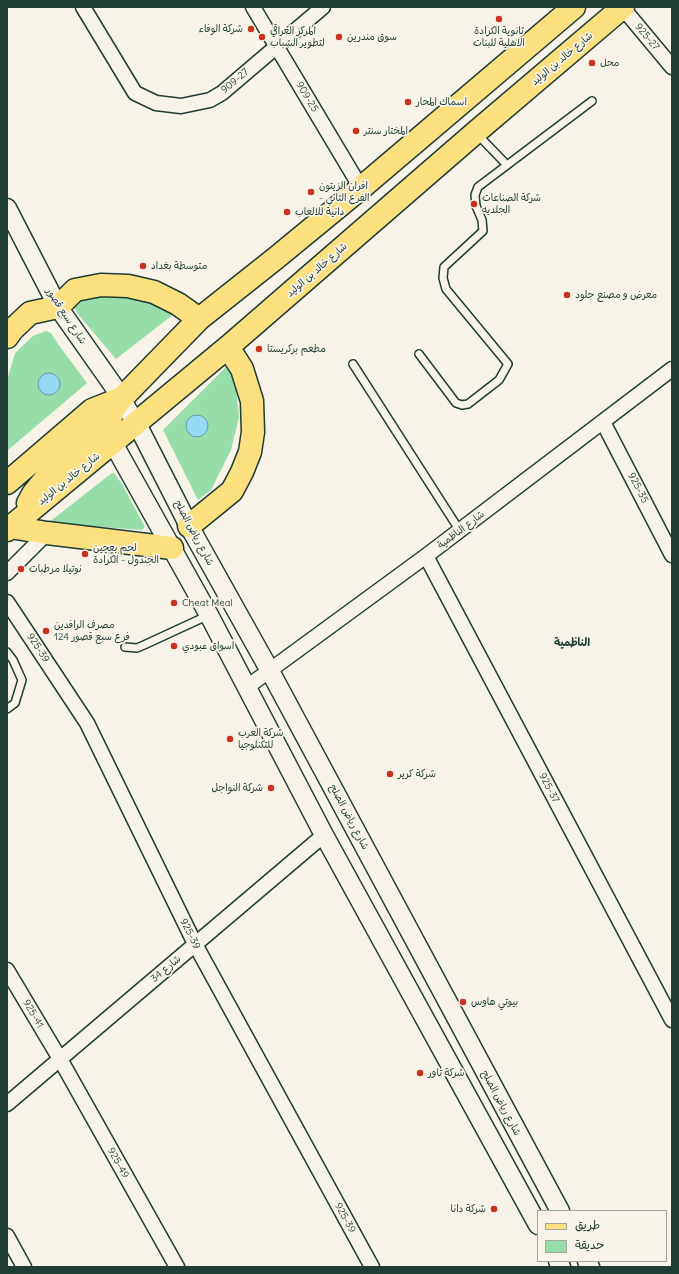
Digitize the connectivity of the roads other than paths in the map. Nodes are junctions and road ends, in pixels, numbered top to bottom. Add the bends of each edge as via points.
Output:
1 (83, 7) edge
2 (253, 7) edge
3 (322, 7) edge
4 (574, 7) edge
5 (622, 7) edge
6 (277, 46) junction
7 (672, 67) edge
8 (592, 101) dead end
9 (476, 132) junction
10 (507, 165) junction
11 (361, 188) junction
12 (7, 208) edge
13 (58, 307) junction
14 (199, 319) junction
15 (7, 337) edge
16 (228, 347) junction
17 (419, 354) dead end
18 (353, 364) dead end
19 (672, 369) edge
20 (129, 410) junction
21 (603, 422) junction
22 (78, 435) junction
23 (113, 443) junction
24 (7, 483) edge
25 (12, 525) edge
26 (189, 526) junction
27 (460, 531) junction
28 (47, 533) junction
29 (172, 548) junction
30 (672, 555) edge
31 (426, 556) junction
32 (7, 573) edge
33 (7, 602) edge
34 (209, 615) junction
35 (125, 647) dead end
36 (7, 652) edge
37 (270, 671) junction
38 (247, 687) junction
39 (7, 709) edge
40 (324, 835) junction
41 (195, 944) junction
42 (7, 970) edge
43 (672, 1020) edge
44 (60, 1059) junction
45 (7, 1104) edge
46 (524, 1146) junction
47 (502, 1160) junction
48 (559, 1210) edge
49 (537, 1223) edge
50 (7, 1236) edge
51 (24, 1267) edge
52 (177, 1267) edge
53 (372, 1267) edge

1 - 6 street, 909-27 via 135,93 156,103 181,106 210,100 222,94
2 - 6 street, 909-25
3 - 6 street, 909-27
4 - 11 main road
5 - 7 street, 925-27
5 - 9 main road, شارع خالد بن الوليد
6 - 11 street, 909-25
8 - 10 lane
9 - 10 lane
9 - 16 main road, شارع خالد بن الوليد
10 - 17 lane via 478,187 475,195 476,206 482,220 483,231 444,267 443,278 446,289 508,364 499,380 468,404 462,405 456,403
11 - 14 main road
12 - 13 street, شارع سبع قصور
13 - 14 main road via 75,290 101,285 128,286 154,292 178,304
13 - 15 main road via 30,313
13 - 20 street, شارع سبع قصور
14 - 20 main road via 188,340 150,380
16 - 20 main road, شارع خالد بن الوليد
16 - 26 main road via 242,369 252,401 253,432 250,452 232,491
18 - 27 lane
19 - 21 street, شارع الناظمية
20 - 22 main road via 114,408 110,420 103,427
20 - 23 main road, شارع خالد بن الوليد
20 - 26 street, شارع رياض الصلح
21 - 27 street, شارع الناظمية
21 - 30 street, 925-35
22 - 24 main road
22 - 25 main road
23 - 25 main road, شارع خالد بن الوليد
23 - 29 street
25 - 28 main road
26 - 37 street, شارع رياض الصلح
27 - 31 street, شارع الناظمية
28 - 29 main road
28 - 32 street
29 - 34 street
31 - 37 street, شارع الناظمية
31 - 43 street, 925-37
33 - 41 street, 925-39 via 87,723
34 - 35 lane via 144,646
34 - 38 street
36 - 39 lane via 22,680 15,703
37 - 38 street, شارع الناظمية
37 - 46 street, شارع رياض الصلح
38 - 40 street
40 - 41 street, شارع 34
40 - 47 street
41 - 44 street, شارع 34
41 - 53 street, 925-39
42 - 44 street, 925-41
44 - 45 street, شارع 34
44 - 52 street, 925-49
46 - 47 street via 516,1157
46 - 48 street, شارع رياض الصلح
47 - 49 street
50 - 51 street

